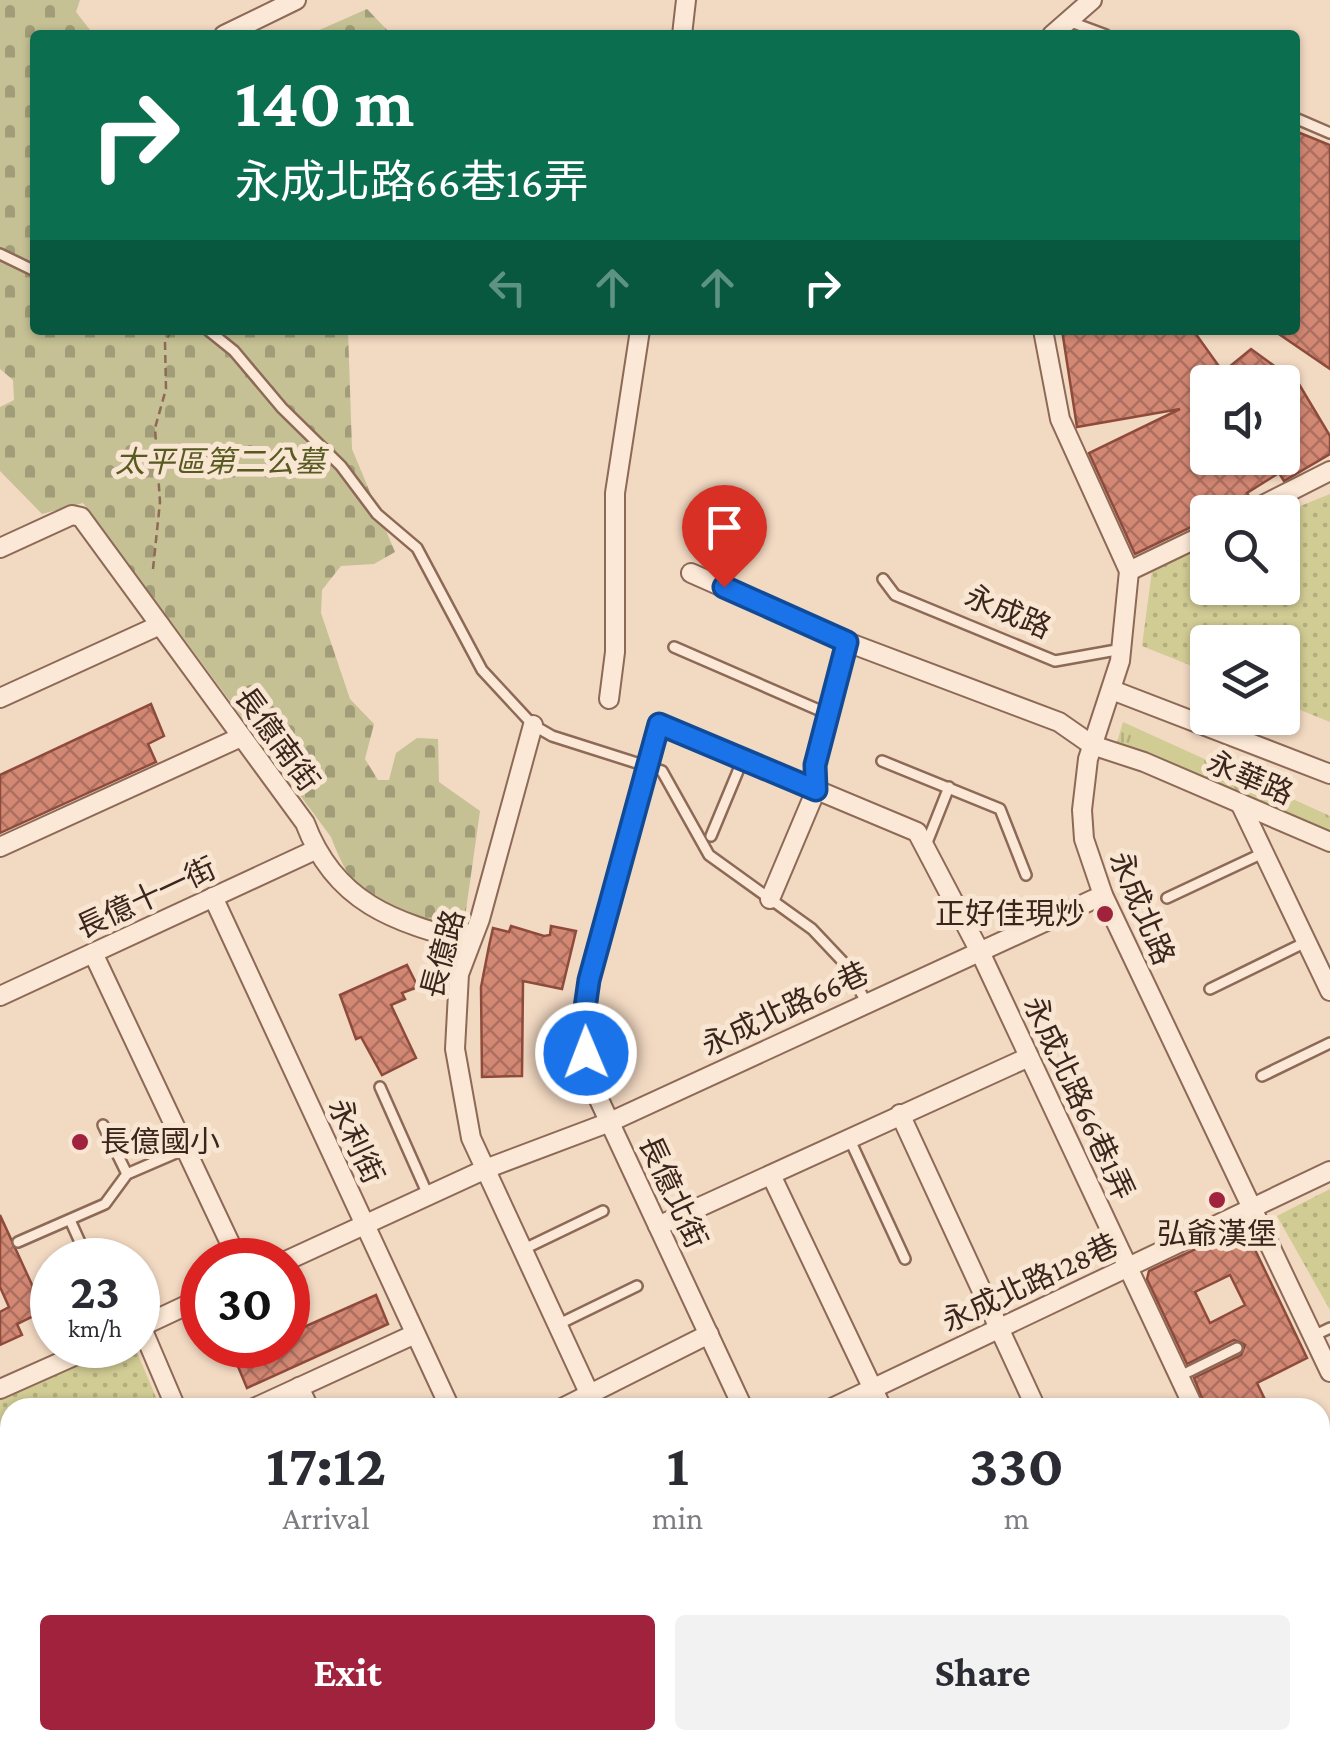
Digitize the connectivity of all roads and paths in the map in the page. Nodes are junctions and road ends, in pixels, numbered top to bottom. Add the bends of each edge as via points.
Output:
1 (296, 0) edge
2 (686, 0) edge
3 (1092, 0) edge
4 (1068, 20) junction
5 (234, 30) edge
6 (683, 30) edge
7 (1057, 30) edge
8 (1093, 30) edge
9 (1300, 120) edge
10 (1330, 133) edge
11 (0, 254) edge
12 (30, 269) edge
13 (169, 335) edge
14 (214, 335) edge
15 (639, 335) edge
16 (1043, 335) edge
17 (1330, 471) edge
18 (1283, 495) edge
19 (1190, 542) edge
20 (0, 548) edge
21 (153, 569) dead end
22 (1129, 572) junction
23 (690, 573) dead end
24 (883, 579) dead end
25 (160, 625) junction
26 (847, 642) junction
27 (674, 647) dead end
28 (1122, 649) junction
29 (1112, 690) junction
30 (0, 698) edge
31 (609, 699) dead end
32 (828, 714) junction
33 (533, 725) junction
34 (241, 737) junction
35 (1092, 745) junction
36 (743, 759) junction
37 (882, 760) dead end
38 (646, 764) junction
39 (1330, 774) edge
40 (949, 788) junction
41 (816, 790) junction
42 (1240, 803) junction
43 (710, 836) dead end
44 (1330, 842) edge
45 (0, 847) edge
46 (925, 847) junction
47 (315, 850) junction
48 (1264, 852) junction
49 (1026, 875) dead end
50 (1103, 896) junction
51 (213, 897) junction
52 (1168, 898) dead end
53 (770, 899) junction
54 (470, 942) junction
55 (1306, 942) junction
56 (980, 952) junction
57 (92, 953) junction
58 (1328, 981) edge
59 (1210, 989) dead end
60 (0, 996) edge
61 (866, 1002) junction
62 (1330, 1044) edge
63 (1029, 1057) junction
64 (1262, 1076) dead end
65 (380, 1087) dead end
66 (900, 1114) junction
67 (610, 1122) junction
68 (103, 1125) dead end
69 (850, 1138) junction
70 (186, 1149) junction
71 (488, 1168) junction
72 (1330, 1170) edge
73 (128, 1174) junction
74 (771, 1175) junction
75 (430, 1197) junction
76 (1252, 1208) junction
77 (602, 1211) dead end
78 (70, 1220) junction
79 (366, 1226) junction
80 (658, 1226) junction
81 (78, 1238) edge
82 (228, 1238) edge
83 (18, 1242) dead end
84 (310, 1250) edge
85 (522, 1250) junction
86 (905, 1259) dead end
87 (1130, 1267) junction
88 (637, 1286) dead end
89 (557, 1325) junction
90 (1000, 1328) junction
91 (1321, 1332) edge
92 (415, 1334) junction
93 (709, 1334) junction
94 (1237, 1348) dead end
95 (47, 1368) edge
96 (158, 1368) edge
97 (1330, 1372) edge
98 (1180, 1376) junction
99 (299, 1388) junction
100 (873, 1388) junction
101 (0, 1389) edge
102 (171, 1398) edge
103 (276, 1398) edge
104 (304, 1398) edge
105 (445, 1398) edge
106 (592, 1398) edge
107 (598, 1398) edge
108 (738, 1398) edge
109 (852, 1398) edge
110 (878, 1398) edge
111 (1032, 1398) edge
112 (1190, 1398) edge

1 - 5 street
2 - 6 street
3 - 4 street
4 - 7 street
4 - 8 lane
9 - 10 lane
11 - 12 lane
13 - 21 path via 166,388 154,428 160,502
14 - 33 lane via 416,548 482,670
15 - 31 street via 614,504 616,652
16 - 22 street via 1060,419
17 - 18 street
19 - 22 street
20 - 25 street, 長億南街 via 76,516
22 - 28 street
23 - 26 street
24 - 28 lane, 永成路 via 895,595 1054,661
25 - 30 street
25 - 34 street, 長億南街
26 - 32 street
26 - 35 street via 1059,722
27 - 32 lane
28 - 29 street
29 - 35 street
29 - 39 street
32 - 41 street
33 - 38 lane
33 - 54 street, 長億路
34 - 45 street
34 - 47 street, 長億南街 via 304,823
35 - 42 street, 永華路
35 - 50 street, 永成北路 via 1083,824
36 - 38 street, 長億北街 via 659,724
36 - 41 street
36 - 43 lane
37 - 40 lane
38 - 53 lane via 662,771 710,855
38 - 67 street, 長億北街 via 584,1006 588,1069
40 - 46 lane
40 - 49 lane via 1000,809
41 - 46 street via 917,832
41 - 53 street
42 - 44 street, 永華路
42 - 48 street
46 - 56 street, 永成北路66巷1弄
47 - 51 street, 長億十一街
47 - 54 street, 長億南街 via 378,913
48 - 52 lane
48 - 55 street
50 - 56 street, 永成北路66巷
50 - 76 street, 永成北路
51 - 57 street, 長億十一街
51 - 79 street, 永利街
53 - 61 lane via 839,957
54 - 71 street, 長億路 via 459,974 455,1050 471,1138
55 - 58 street
55 - 59 lane
56 - 61 street, 永成北路66巷
56 - 63 street, 永成北路66巷1弄
57 - 60 street, 長億十一街
57 - 70 street
61 - 67 street, 永成北路66巷
62 - 64 lane
63 - 66 street
63 - 87 street, 永成北路66巷1弄
65 - 75 lane
66 - 69 street
66 - 90 street
67 - 71 street, 永成北路66巷
67 - 80 street, 長億北街
68 - 73 lane
69 - 74 street
69 - 86 lane
70 - 73 lane
70 - 82 street
71 - 75 street, 永成北路66巷
71 - 85 street, 長億路
72 - 76 street, 永成北路128巷
73 - 78 lane via 105,1204
74 - 80 street
74 - 100 street
75 - 79 street, 永成北路66巷
76 - 87 street, 永成北路128巷
76 - 91 street, 永成北路
77 - 85 lane
78 - 81 lane
78 - 83 lane
79 - 84 street, 永成北路66巷
79 - 92 street, 永利街
80 - 93 street, 長億北街
85 - 89 street, 長億路
87 - 90 street, 永成北路128巷
87 - 98 street, 永成北路66巷1弄
88 - 89 lane
89 - 106 street, 長億路
90 - 100 street, 永成北路128巷
90 - 111 street
91 - 97 street, 永成北路
92 - 99 street
92 - 105 street, 永利街
93 - 107 street
93 - 108 street, 長億北街
94 - 98 lane
95 - 101 street
96 - 102 street
98 - 112 street, 永成北路66巷1弄
99 - 103 street
99 - 104 street
100 - 109 street, 永成北路128巷
100 - 110 street

